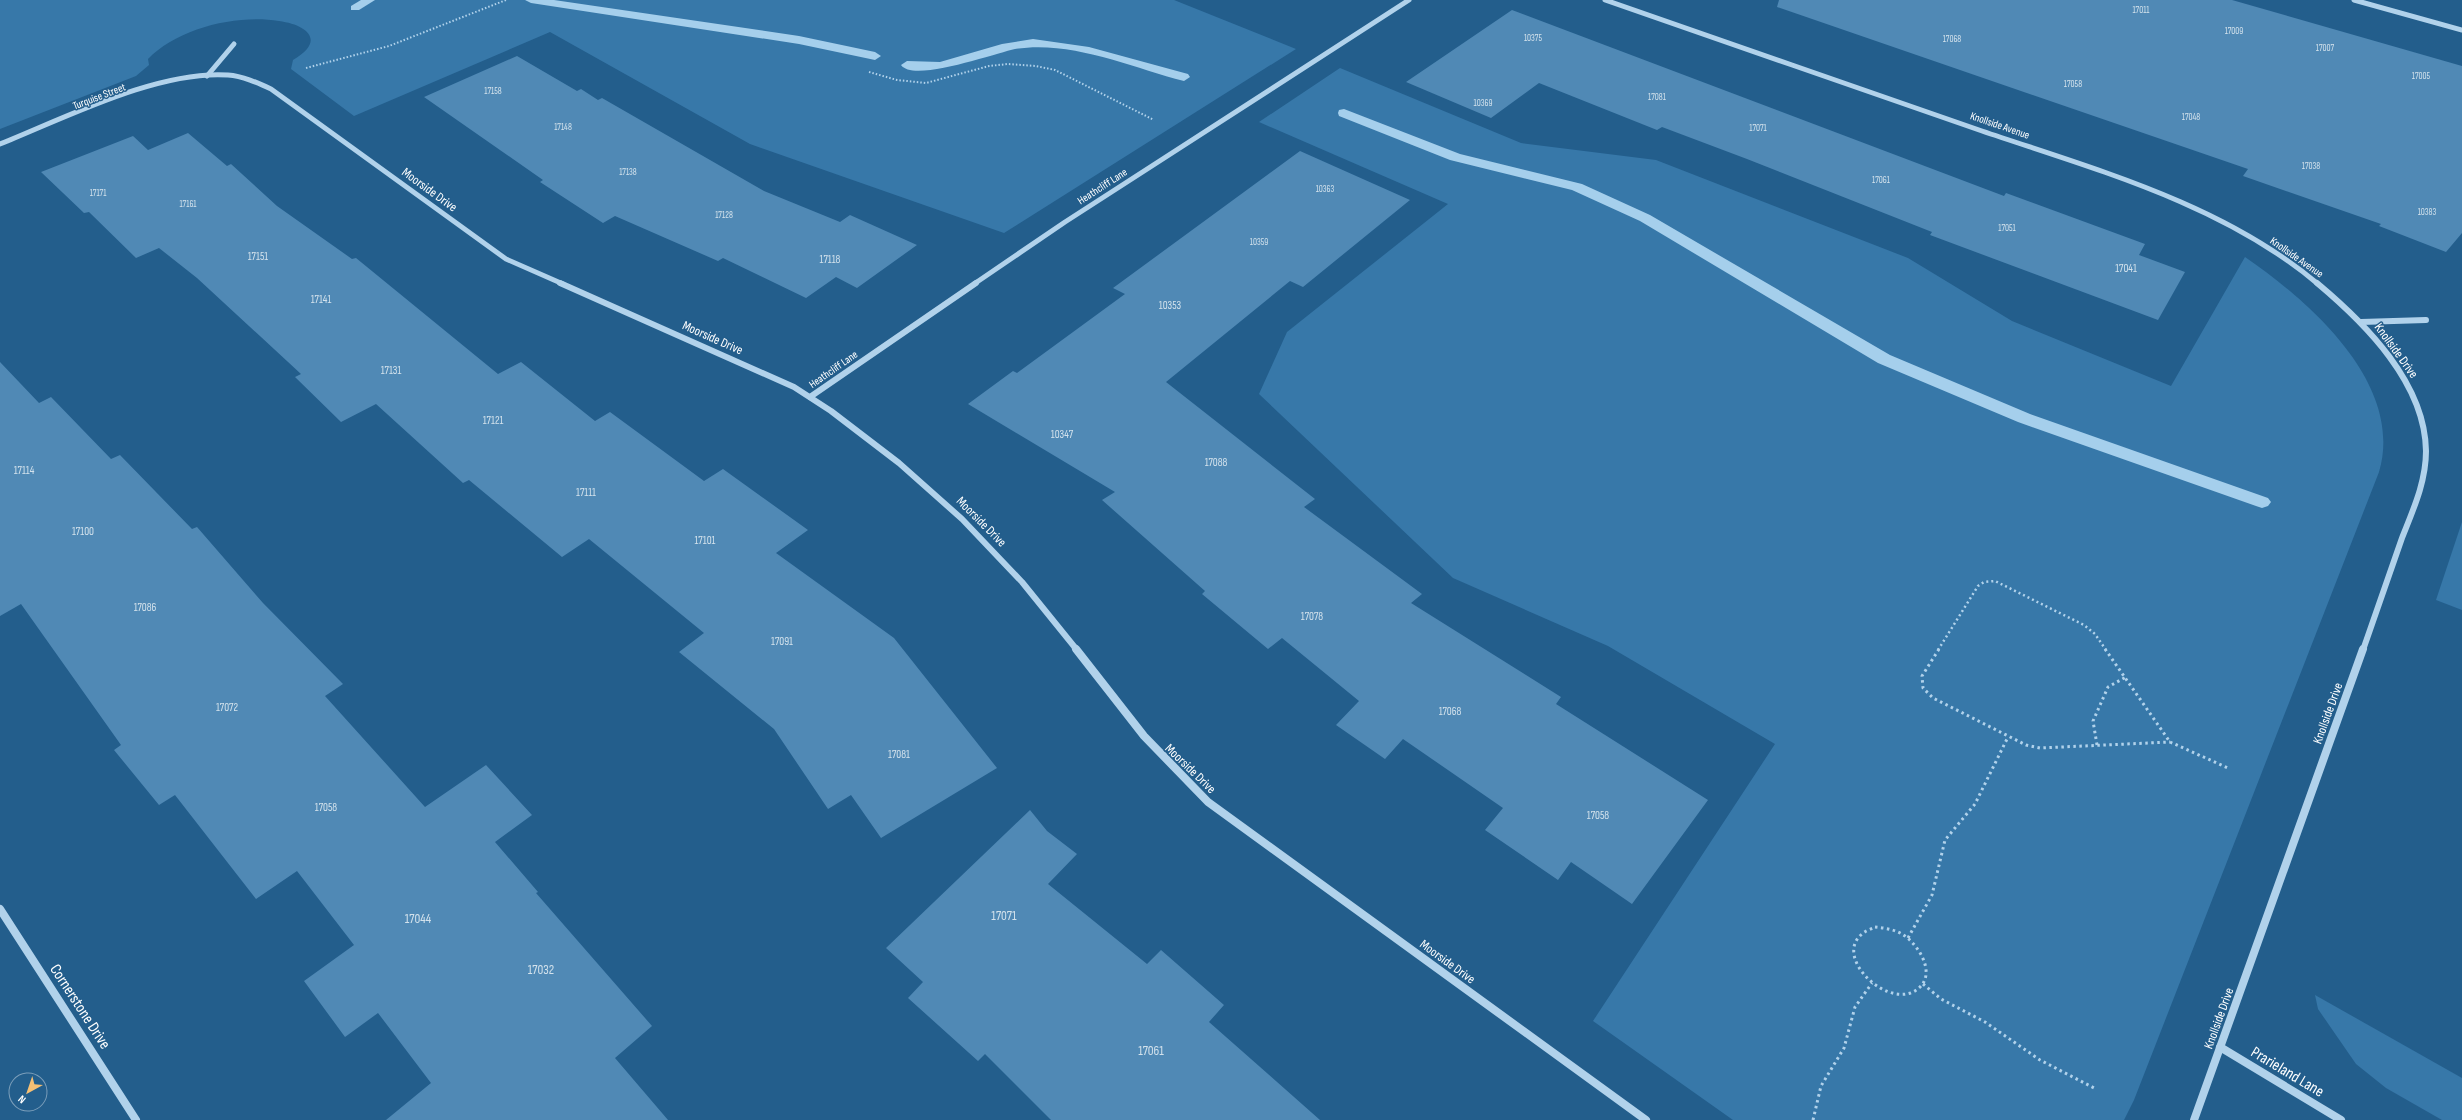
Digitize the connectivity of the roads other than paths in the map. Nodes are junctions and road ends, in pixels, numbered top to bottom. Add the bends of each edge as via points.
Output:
1 (1410, 0) edge
2 (1605, 0) edge
3 (2354, 0) edge
4 (2462, 30) edge
5 (234, 44) dead end
6 (207, 76) junction
7 (0, 144) edge
8 (2426, 320) dead end
9 (2361, 322) junction
10 (810, 397) junction
11 (0, 909) edge
12 (2220, 1047) junction
13 (136, 1120) edge
14 (1646, 1120) edge
15 (2194, 1120) edge
16 (2341, 1120) edge

1 - 10 street, Heathcliff Lane via 1065,222
2 - 9 street, Knollside Avenue via 1958,121 2171,198 2224,223 2275,252 2321,286
3 - 4 street
5 - 6 street
6 - 7 street, Turquise Street via 181,79 125,96
6 - 10 street, Moorside Drive via 228,75 271,89 506,259 756,369
8 - 9 street
9 - 12 street, Knollside Drive via 2410,390 2426,442 2422,484
10 - 14 street, Moorside Drive via 893,456 979,534 1051,616 1154,749 1208,802
11 - 13 street, Cornerstone Drive
12 - 15 street, Knollside Drive
12 - 16 street, Prarieland Lane

